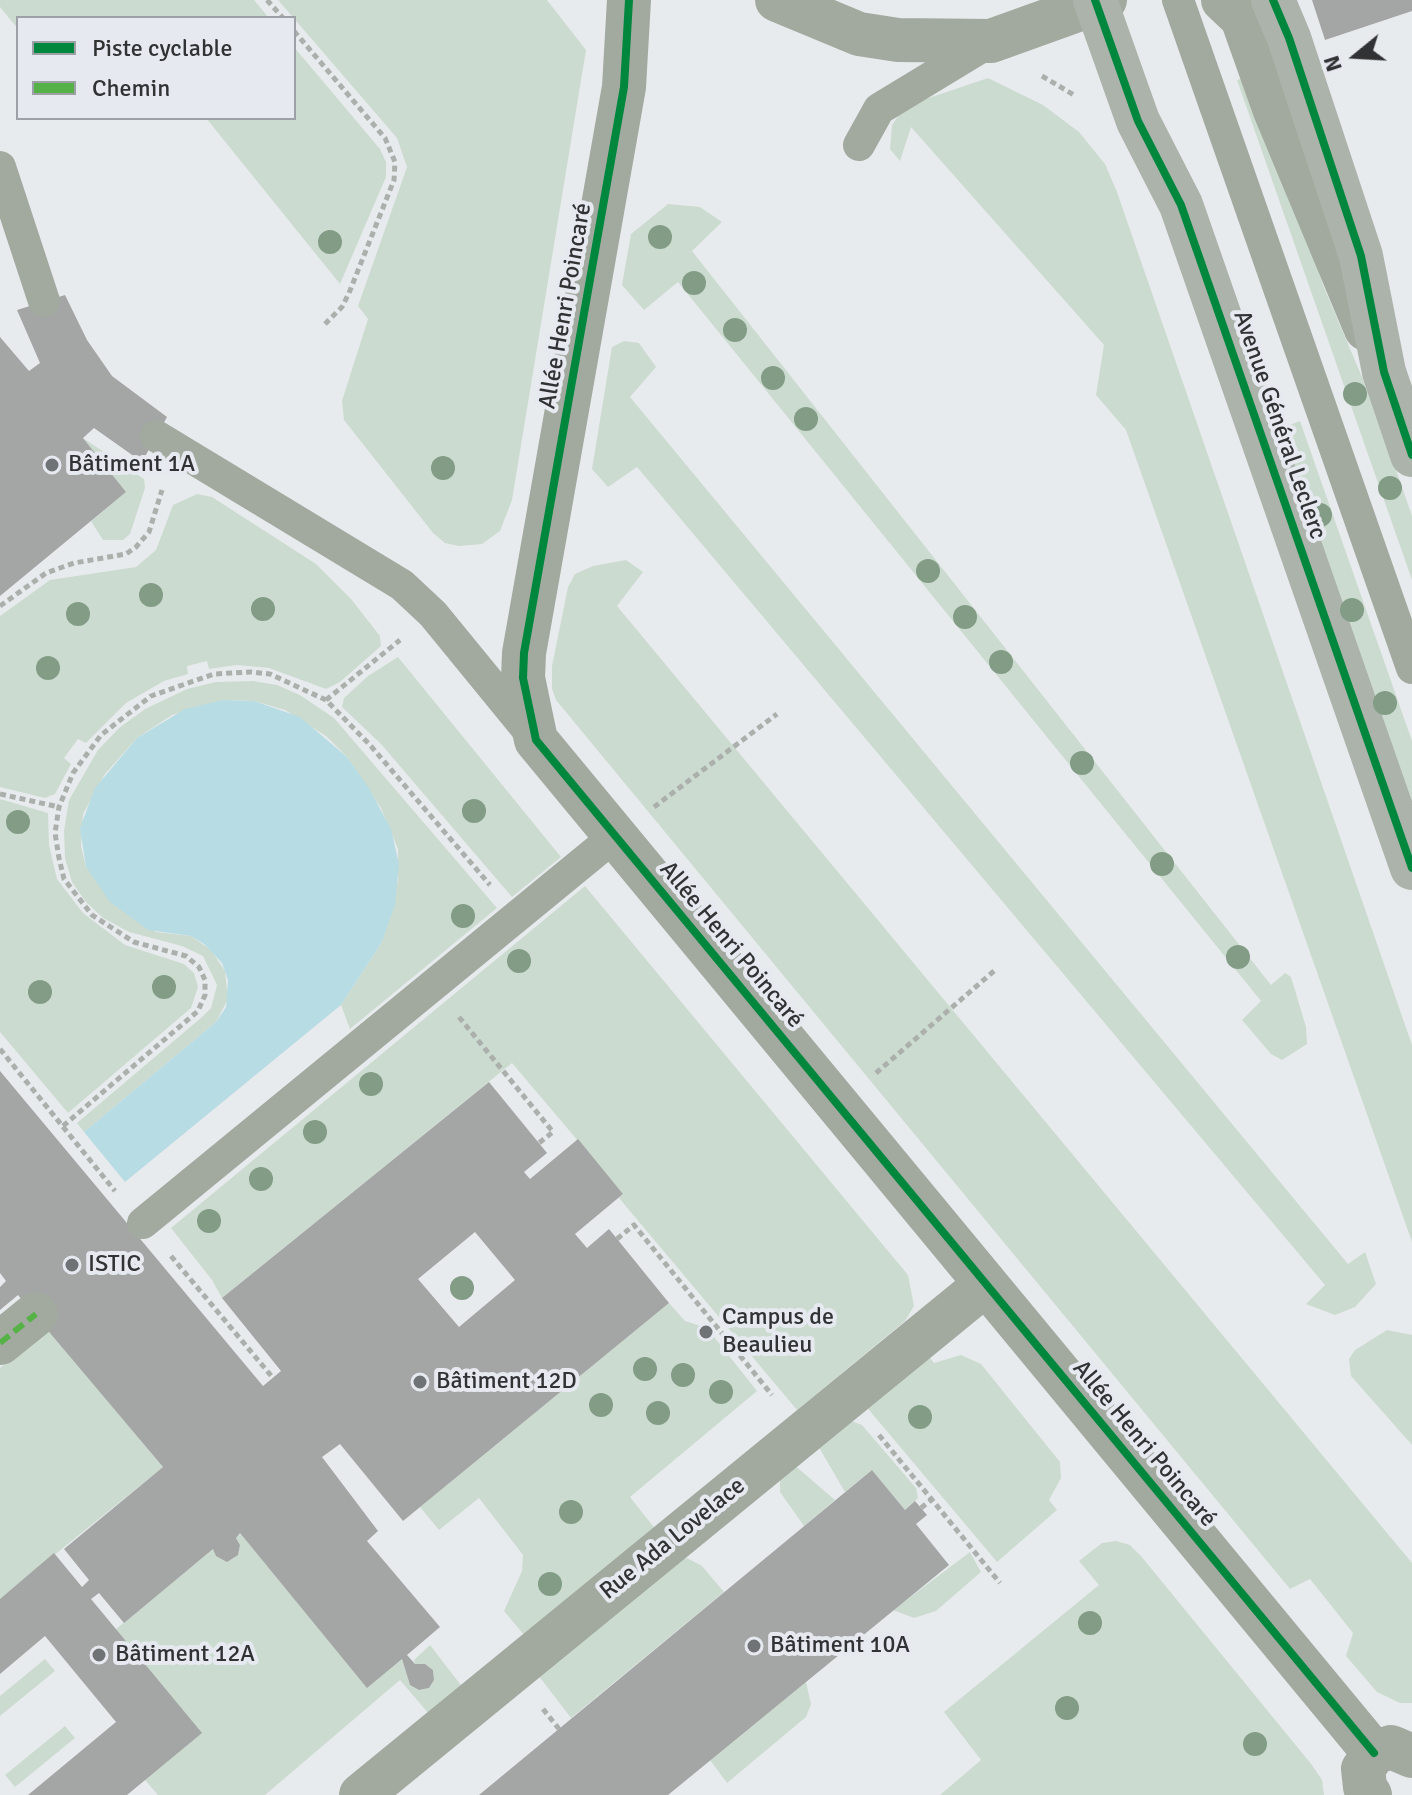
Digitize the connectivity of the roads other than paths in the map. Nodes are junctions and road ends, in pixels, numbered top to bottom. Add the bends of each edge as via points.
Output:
1 (629, 0) edge
2 (777, 0) edge
3 (1178, 0) edge
4 (1223, 0) edge
5 (1273, 0) edge
6 (1099, 1) edge
7 (991, 41) junction
8 (859, 145) dead end
9 (0, 167) edge
10 (44, 301) dead end
11 (1384, 372) junction
12 (166, 442) road end
13 (1412, 455) edge
14 (1412, 668) edge
15 (536, 740) junction
16 (615, 836) junction
17 (1412, 868) edge
18 (143, 1223) dead end
19 (986, 1284) junction
20 (36, 1314) dead end
21 (0, 1343) edge
22 (1385, 1768) edge
23 (361, 1795) edge

1 - 15 street, Allée Henri Poincaré via 624,87 524,653 523,678
2 - 7 street via 859,34
3 - 14 lane, Avenue Général Leclerc
4 - 11 street via 1242,18 1291,151
5 - 11 main road via 1361,256
6 - 7 street
6 - 17 main road, Avenue Général Leclerc via 1138,121 1181,205
7 - 8 lane via 879,109
9 - 10 lane
11 - 13 main road
12 - 15 lane, Allée Henri Poincaré via 402,585 433,614
15 - 16 street, Allée Henri Poincaré
16 - 18 lane
16 - 19 street, Allée Henri Poincaré
19 - 22 street, Allée Henri Poincaré
19 - 23 street, Rue Ada Lovelace
20 - 21 street

